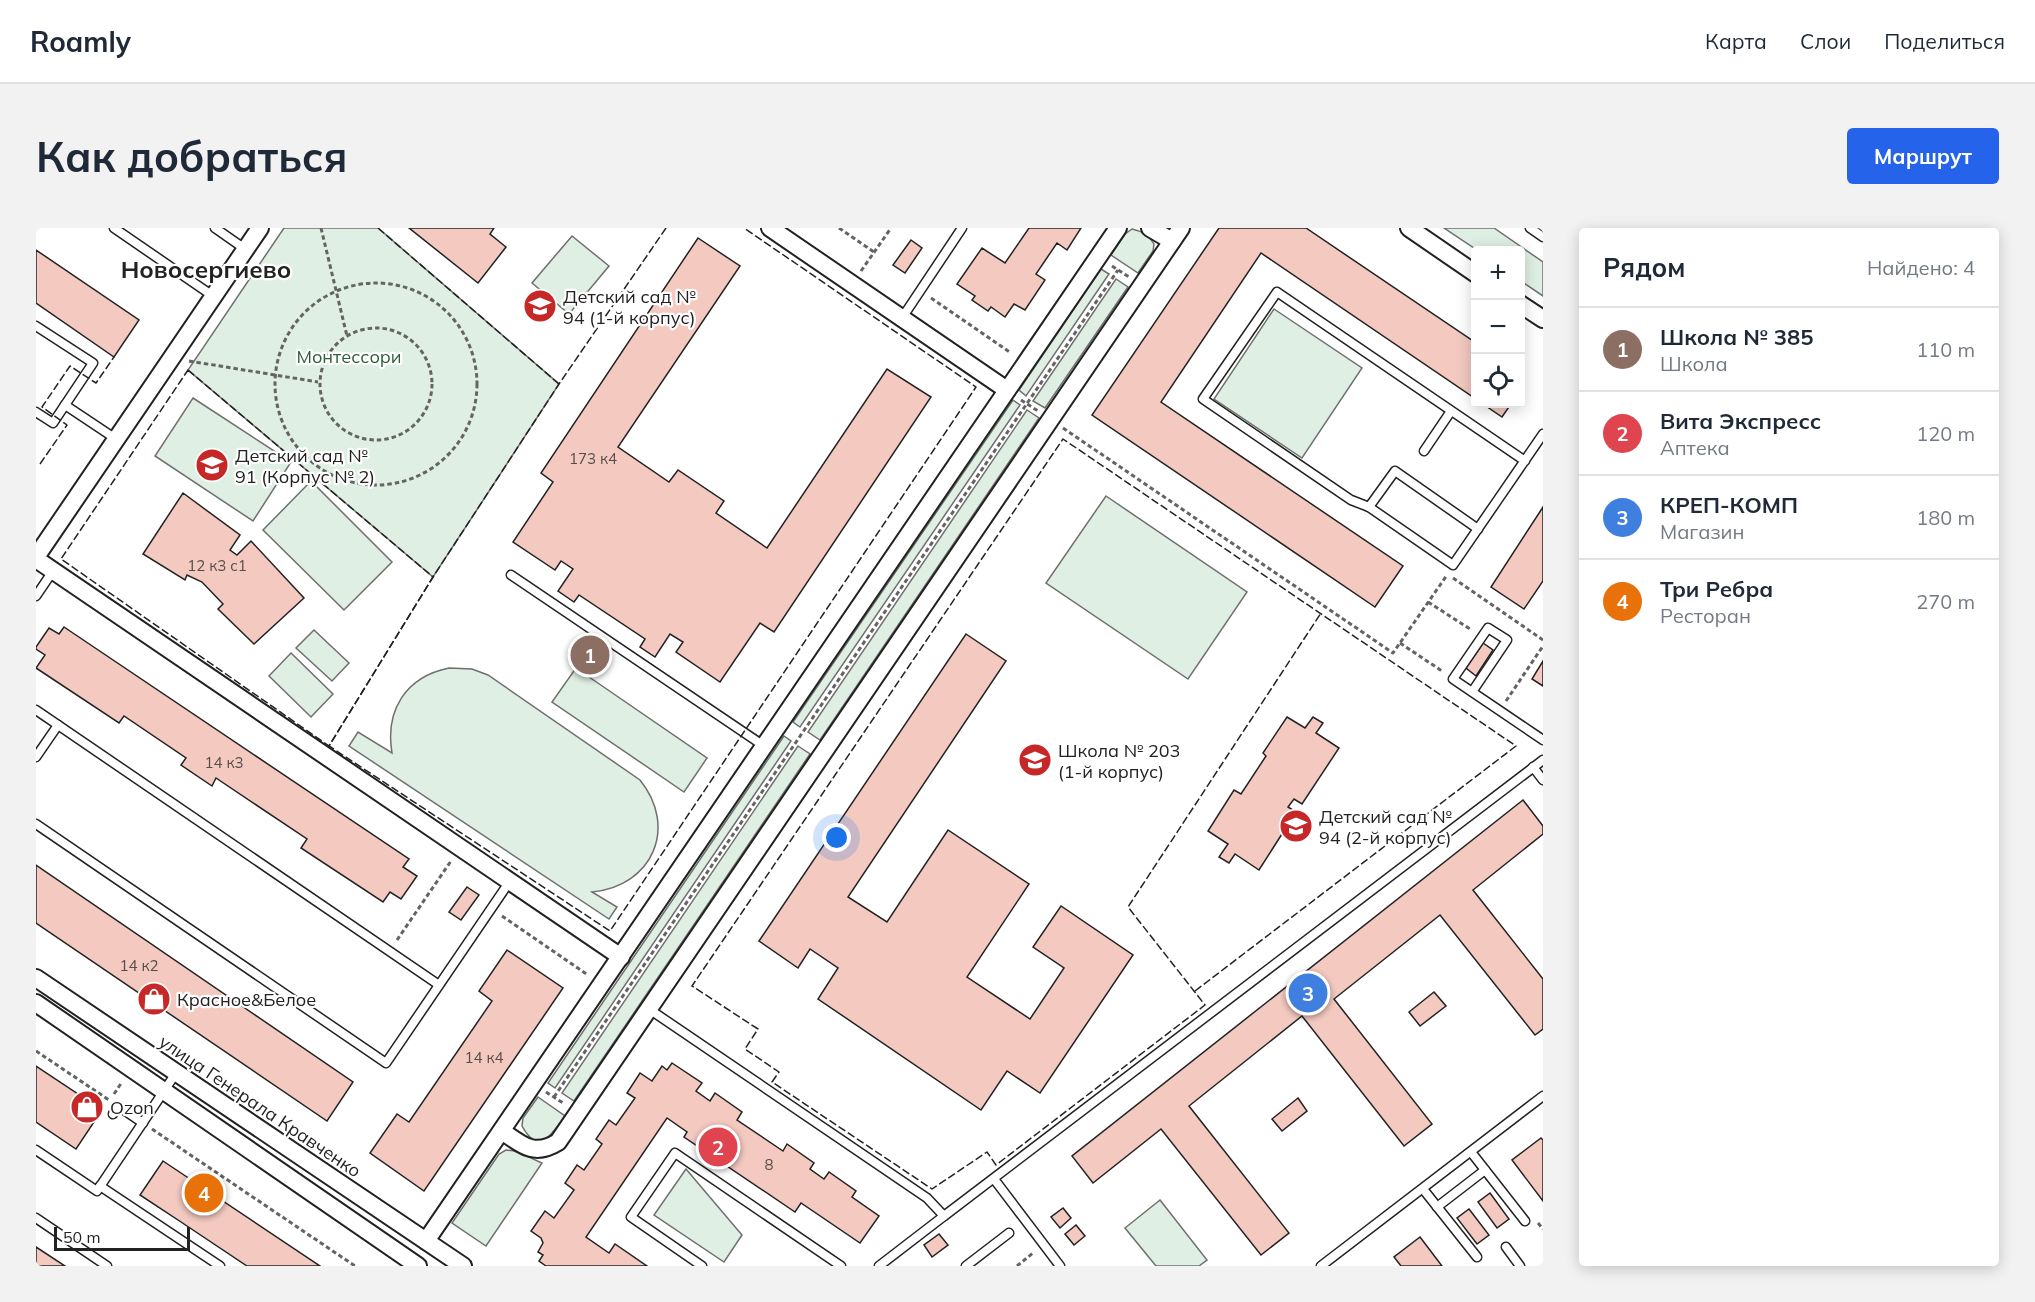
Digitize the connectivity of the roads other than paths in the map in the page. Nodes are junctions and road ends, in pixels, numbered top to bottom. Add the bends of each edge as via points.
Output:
1 (114, 228) edge
2 (215, 228) edge
3 (260, 228) edge
4 (770, 228) edge
5 (962, 228) edge
6 (1118, 228) edge
7 (1150, 228) edge
8 (1408, 228) edge
9 (1530, 228) edge
10 (1176, 235) edge
11 (1543, 237) edge
12 (245, 249) junction
13 (1471, 270) edge
14 (213, 296) junction
15 (1525, 307) edge
16 (902, 318) junction
17 (1543, 319) edge
18 (36, 326) edge
19 (1007, 390) junction
20 (65, 405) junction
21 (1451, 411) junction
22 (36, 412) edge
23 (1543, 434) edge
24 (116, 439) junction
25 (1424, 451) dead end
26 (1525, 461) junction
27 (1369, 507) junction
28 (1478, 529) junction
29 (36, 558) edge
30 (53, 571) junction
31 (511, 574) dead end
32 (36, 596) edge
33 (1472, 692) junction
34 (36, 710) edge
35 (58, 725) junction
36 (1543, 741) edge
37 (764, 746) junction
38 (36, 757) edge
39 (1543, 760) edge
40 (1533, 767) junction
41 (1543, 780) edge
42 (36, 824) edge
43 (510, 881) junction
44 (621, 957) junction
45 (36, 978) edge
46 (439, 985) junction
47 (36, 1003) edge
48 (649, 1009) junction
49 (176, 1073) junction
50 (164, 1090) junction
51 (1543, 1096) edge
52 (113, 1113) dead end
53 (143, 1123) junction
54 (502, 1131) junction
55 (36, 1150) edge
56 (1471, 1152) junction
57 (1485, 1170) junction
58 (994, 1179) junction
59 (100, 1186) junction
60 (1423, 1189) junction
61 (1437, 1207) junction
62 (944, 1216) junction
63 (36, 1218) edge
64 (1525, 1221) dead end
65 (1009, 1233) dead end
66 (426, 1241) junction
67 (1506, 1247) dead end
68 (1477, 1257) dead end
69 (416, 1265) edge
70 (107, 1266) edge
71 (220, 1266) edge
72 (463, 1266) edge
73 (702, 1266) edge
74 (841, 1266) edge
75 (879, 1266) edge
76 (966, 1266) edge
77 (1060, 1266) edge
78 (1321, 1266) edge
79 (1520, 1266) edge

1 - 14 lane
2 - 12 lane
3 - 12 street
4 - 16 street
5 - 16 lane
6 - 19 street
7 - 10 street
8 - 13 street
9 - 11 lane
10 - 48 street
12 - 14 street
14 - 24 street
15 - 17 street
16 - 19 street
18 - 20 lane via 93,363
19 - 37 street
20 - 22 lane via 53,423
20 - 24 lane
21 - 25 lane
21 - 26 lane
21 - 27 lane via 1276,292 1203,399 1350,500
23 - 26 lane
24 - 29 street
26 - 28 lane
27 - 28 lane via 1395,471
27 - 28 lane via 1453,565
29 - 30 street
30 - 32 lane
30 - 43 street
31 - 37 lane
33 - 33 lane via 1507,640 1488,628 1453,679
33 - 36 lane
34 - 35 lane
35 - 38 lane
35 - 46 lane
37 - 44 street
39 - 40 lane
40 - 41 lane
40 - 58 lane
42 - 46 lane via 386,1063
43 - 44 street
43 - 46 lane
44 - 54 street
45 - 49 street, улица Генерала Кравченко
47 - 50 street
48 - 54 street via 558,1142 546,1150 532,1149
48 - 62 lane via 927,1198
49 - 50 lane
49 - 66 street, улица Генерала Кравченко
50 - 53 lane
50 - 69 street
51 - 56 lane
52 - 53 lane via 118,1106
53 - 59 lane
54 - 66 street
55 - 59 lane via 97,1191
56 - 57 lane
56 - 60 lane
57 - 61 lane
57 - 64 lane
58 - 62 lane
58 - 77 lane
59 - 71 lane
60 - 61 lane
60 - 78 lane
61 - 68 lane
62 - 75 lane
63 - 70 lane
65 - 76 lane
66 - 72 street, улица Генерала Кравченко
67 - 79 lane
73 - 74 lane via 631,1217 675,1153

